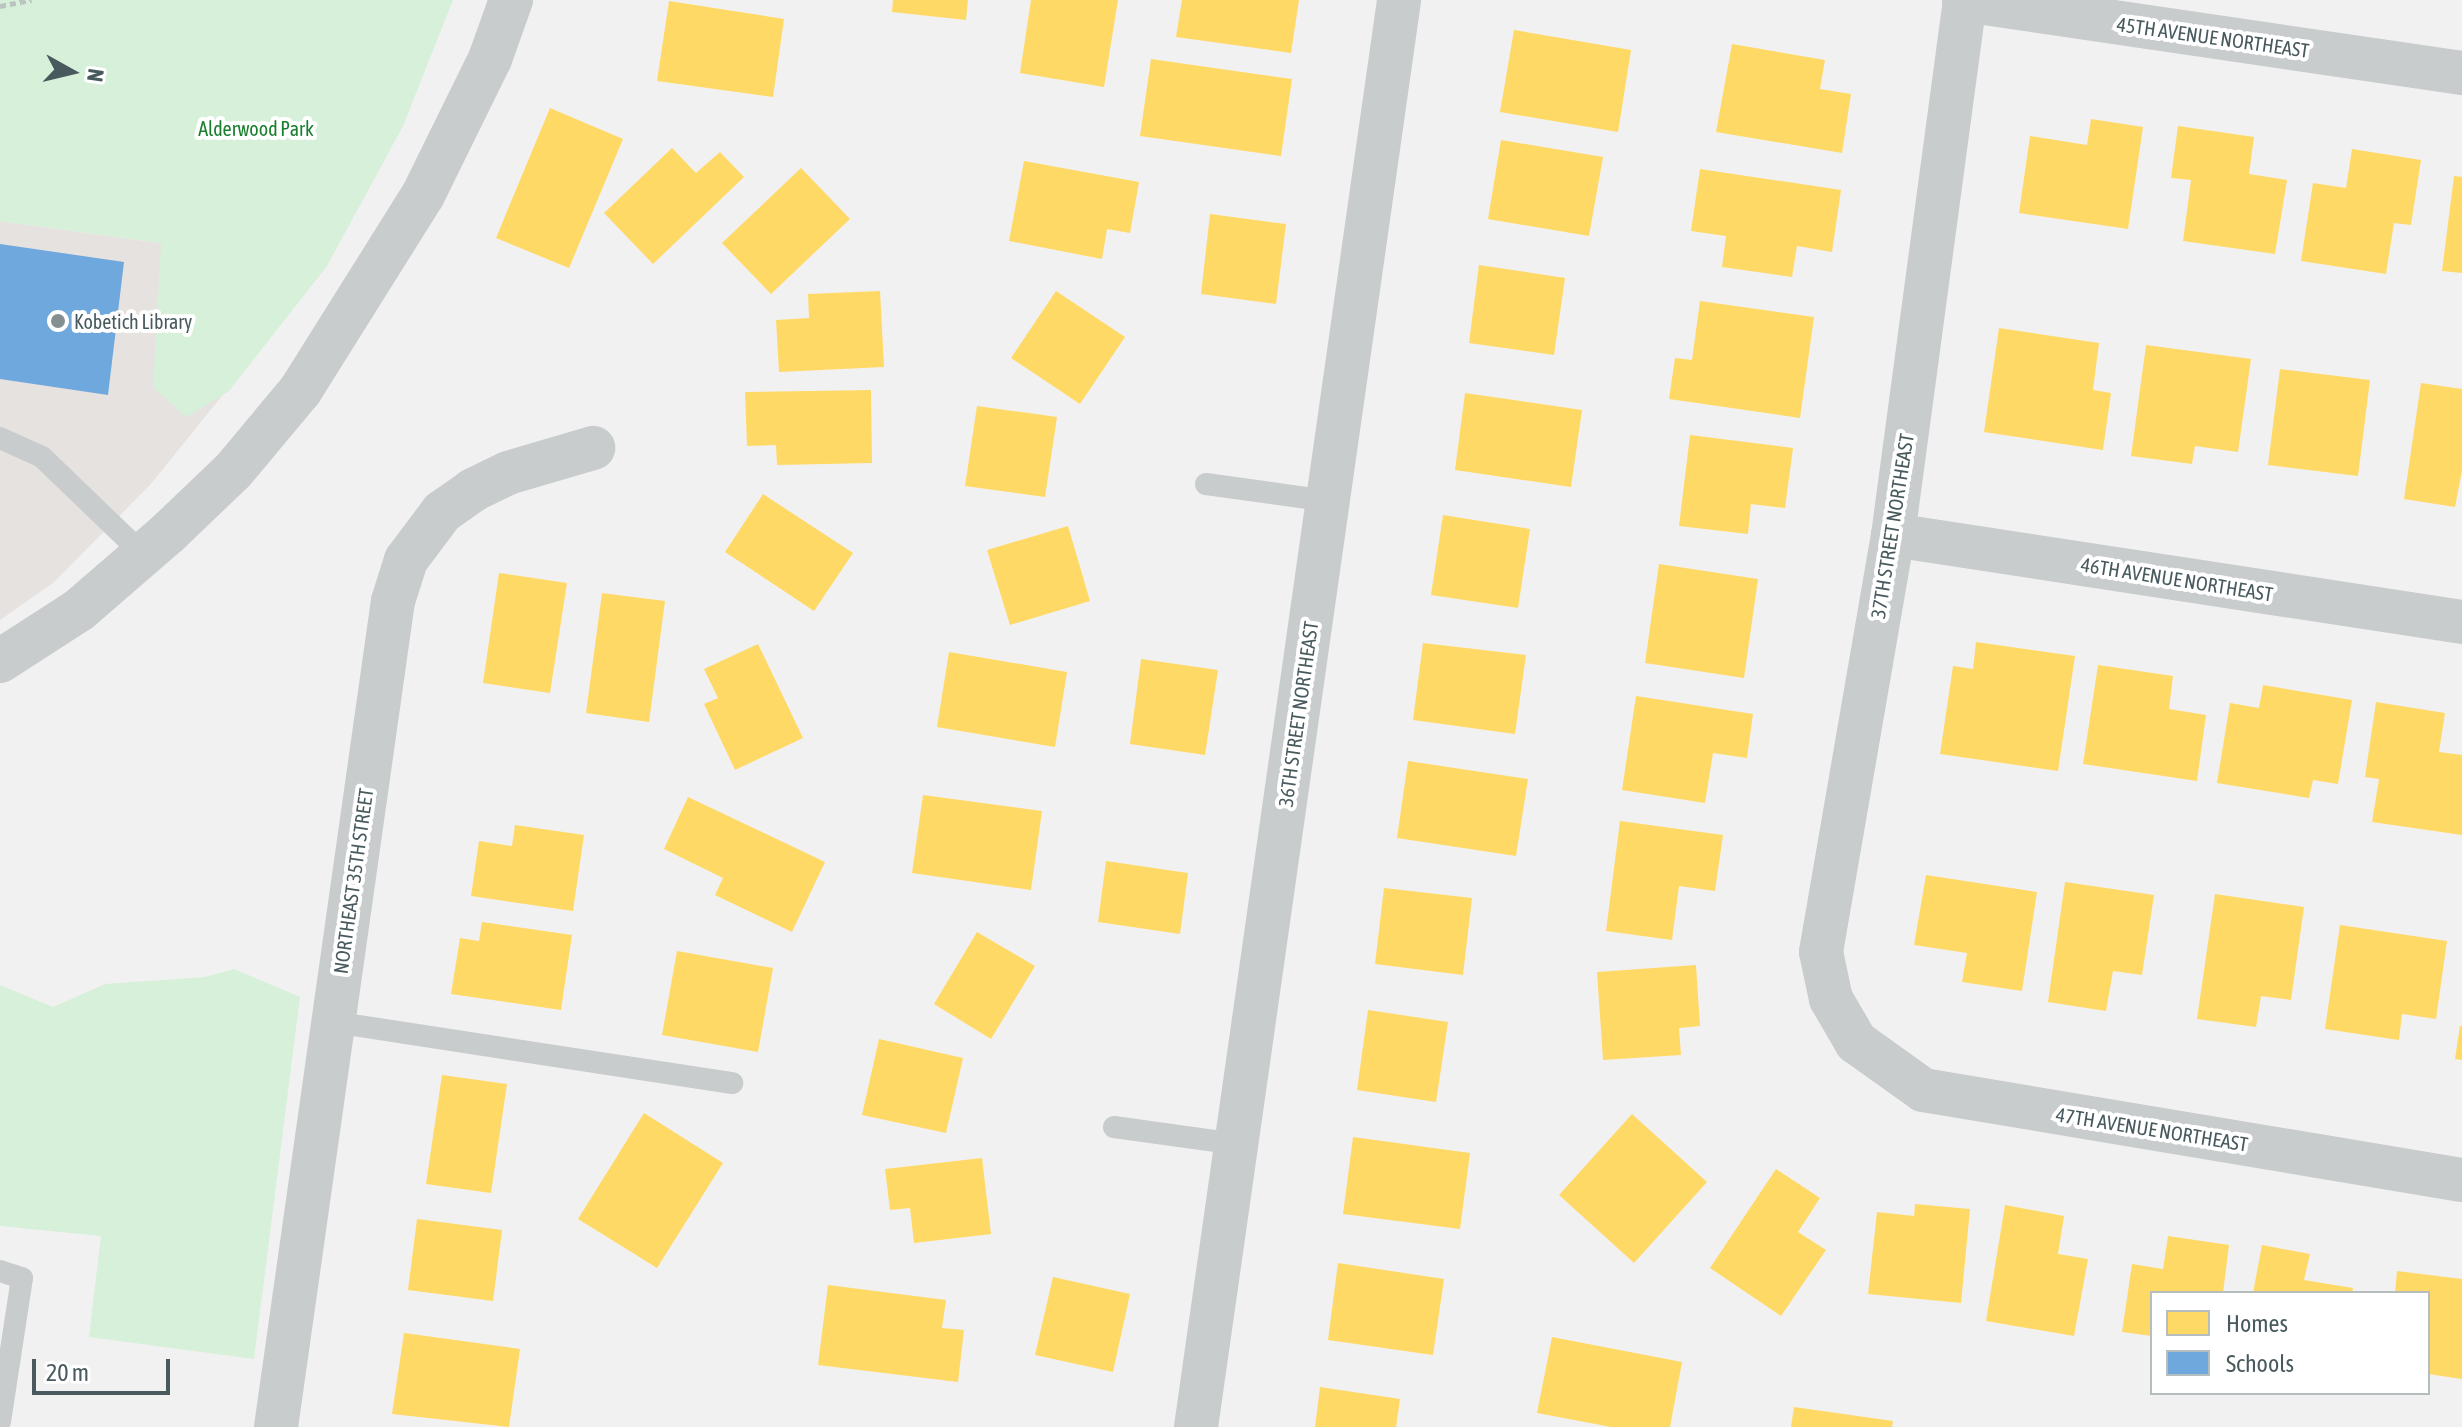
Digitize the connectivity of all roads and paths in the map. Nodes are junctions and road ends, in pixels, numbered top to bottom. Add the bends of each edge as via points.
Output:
1 (31, 0) edge
2 (511, 0) edge
3 (1399, 0) edge
4 (1965, 0) edge
5 (0, 6) edge
6 (2462, 73) edge
7 (0, 438) edge
8 (593, 448) dead end
9 (1206, 484) dead end
10 (1328, 501) junction
11 (1893, 535) junction
12 (144, 555) junction
13 (2462, 622) edge
14 (0, 661) edge
15 (333, 1022) junction
16 (1856, 1042) joint
17 (732, 1083) dead end
18 (1114, 1127) dead end
19 (1236, 1144) junction
20 (2462, 1180) edge
21 (0, 1271) edge
22 (0, 1421) edge
23 (276, 1427) edge
24 (1196, 1427) edge

1 - 5 path
2 - 12 street via 490,59 423,195 365,295 300,391 233,471
3 - 10 street, 36TH STREET NORTHEAST
4 - 6 street, 45TH AVENUE NORTHEAST
4 - 11 street, 37TH STREET NORTHEAST
7 - 12 lane via 42,457
8 - 15 street, NORTHEAST 35TH STREET via 508,473 473,490 442,512 406,560 393,601
9 - 10 lane
10 - 19 street, 36TH STREET NORTHEAST
11 - 13 street, 46TH AVENUE NORTHEAST
11 - 16 street, 37TH STREET NORTHEAST via 1821,952 1831,999
12 - 14 street via 79,610
15 - 17 lane
15 - 23 street, NORTHEAST 35TH STREET
16 - 20 street, 47TH AVENUE NORTHEAST via 1923,1090
18 - 19 lane
19 - 24 street, 36TH STREET NORTHEAST
21 - 22 lane via 22,1278

